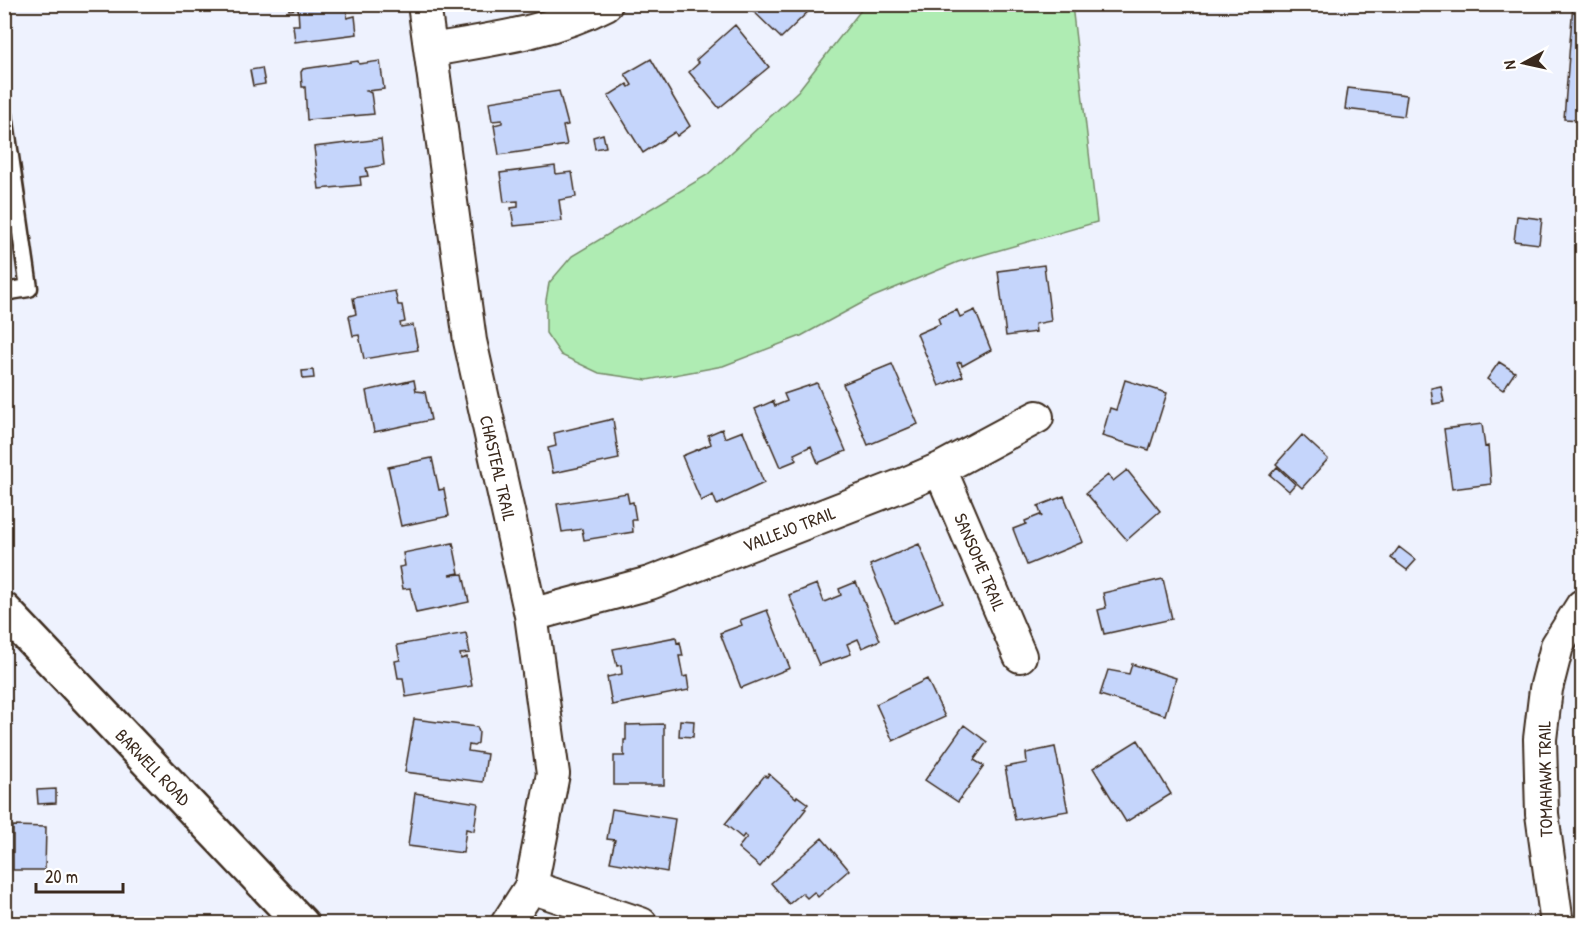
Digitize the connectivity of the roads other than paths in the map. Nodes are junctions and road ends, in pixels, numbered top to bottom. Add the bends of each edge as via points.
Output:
1 (424, 4) edge
2 (606, 4) edge
3 (431, 50) junction
4 (4, 115) edge
5 (4, 292) edge
6 (1037, 417) dead end
7 (940, 469) junction
8 (1582, 606) edge
9 (4, 610) edge
10 (531, 615) junction
11 (1020, 656) dead end
12 (531, 887) junction
13 (302, 924) edge
14 (507, 924) edge
15 (641, 924) edge
16 (1557, 924) edge

1 - 3 street, CHASTEAL TRAIL
2 - 3 street via 532,32
3 - 10 street, CHASTEAL TRAIL via 470,340
4 - 5 lane via 29,288
6 - 7 street, VALLEJO TRAIL
7 - 10 street, VALLEJO TRAIL via 651,583
7 - 11 street, SANSOME TRAIL
8 - 16 street, TOMAHAWK TRAIL via 1557,646 1546,688 1540,739 1542,814
9 - 13 street, BARWELL ROAD
10 - 12 street, CHASTEAL TRAIL via 553,774
12 - 14 street, CHASTEAL TRAIL
12 - 15 street

